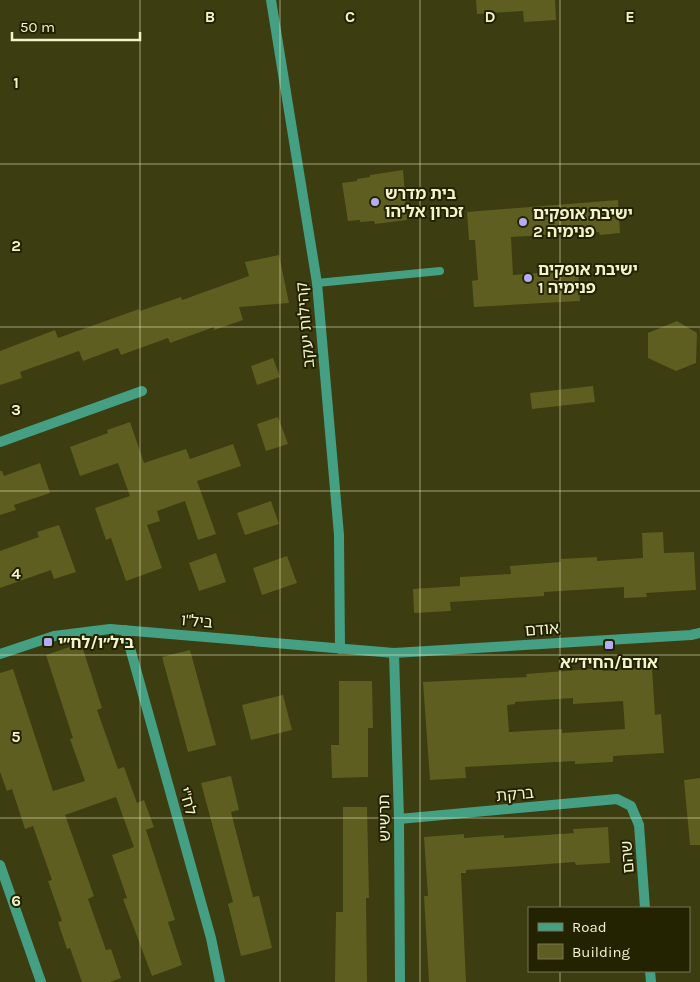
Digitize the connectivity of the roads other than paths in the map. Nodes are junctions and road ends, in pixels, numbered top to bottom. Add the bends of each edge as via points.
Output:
1 (271, 0) edge
2 (440, 272) dead end
3 (317, 283) junction
4 (142, 391) dead end
5 (0, 442) edge
6 (125, 630) junction
7 (697, 634) edge
8 (340, 650) junction
9 (394, 653) junction
10 (0, 654) edge
11 (631, 806) joint
12 (399, 819) junction
13 (0, 865) edge
14 (645, 907) edge
15 (41, 982) edge
16 (220, 982) edge
17 (400, 982) edge

1 - 3 street, קהילות יעקב
2 - 3 lane
3 - 8 street, קהילות יעקב via 339,535
4 - 5 street
6 - 8 street, ביל"ו
6 - 10 street, ביל"ו via 54,636
6 - 16 street, לח"י via 211,938
7 - 9 street, אודם
8 - 9 street, ביל"ו
9 - 12 street, תרשיש
11 - 12 street, ברקת via 617,799
11 - 14 street, שהם via 639,825
12 - 17 street, תרשיש
13 - 15 street

